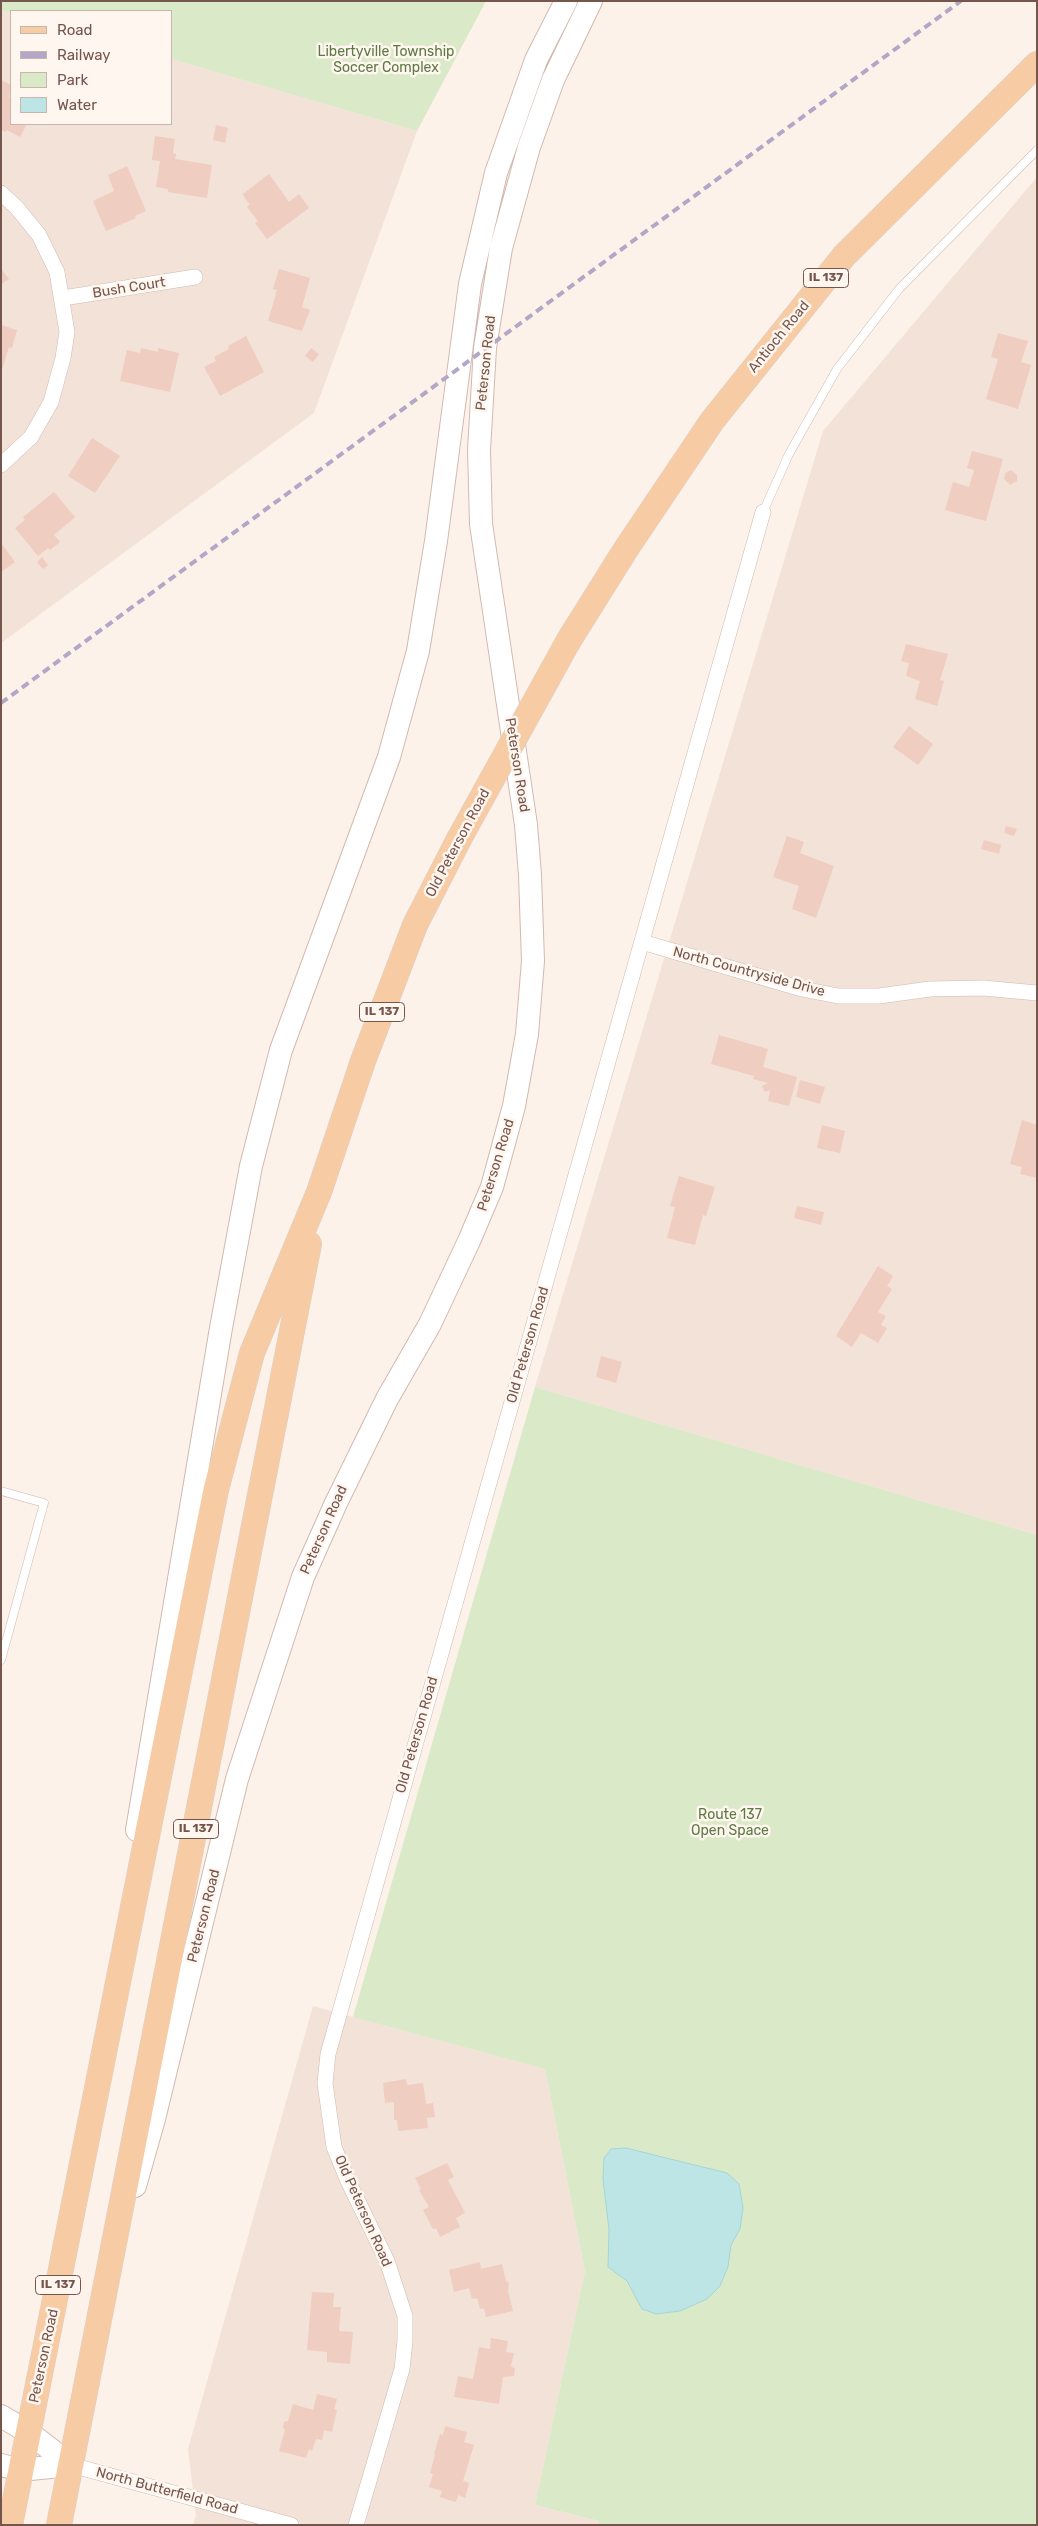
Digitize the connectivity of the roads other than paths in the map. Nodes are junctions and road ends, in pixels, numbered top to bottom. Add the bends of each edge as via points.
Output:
1 (566, 1) edge
2 (591, 1) edge
3 (1037, 64) edge
4 (1037, 150) edge
5 (1, 193) edge
6 (195, 277) dead end
7 (63, 298) junction
8 (1, 465) edge
9 (763, 512) joint
10 (646, 518) joint
11 (642, 942) junction
12 (1037, 993) edge
13 (319, 1192) junction
14 (1, 1491) edge
15 (1, 1660) edge
16 (96, 2099) junction
17 (108, 2283) junction
18 (1, 2416) edge
19 (28, 2432) junction
20 (71, 2465) junction
21 (11, 2467) edge
22 (10, 2525) edge
23 (59, 2525) edge
24 (292, 2525) edge
25 (356, 2525) edge

1 - 16 main road, Peterson Road via 536,60 496,173 470,284 436,542 418,651 388,757 281,1050 251,1166 220,1328 150,1744
2 - 17 main road, Peterson Road via 552,80 529,147 501,248 486,348 479,450 481,524 526,824 531,884 533,961 527,1034 514,1106 492,1187 469,1241 430,1324 387,1399 303,1577 237,1778 154,2119
3 - 10 main road, Antioch Road / IL 137 via 844,256 712,420
4 - 9 lane via 899,289 837,369 789,454
5 - 7 street via 18,208 39,235 57,272
6 - 7 street, Bush Court
7 - 8 street via 68,332 51,402 31,437
9 - 11 street
10 - 13 main road, Old Peterson Road / IL 137, bridge via 569,640 415,926 363,1061
11 - 12 street, North Countryside Drive via 802,989 838,996 983,988
11 - 25 street, Old Peterson Road via 328,2054 325,2083 334,2146 387,2261 405,2316 402,2369
13 - 16 main road, Peterson Road / IL 137 via 252,1353 216,1490
13 - 17 main road, Peterson Road / IL 137
14 - 15 lane via 44,1503
16 - 19 main road, Peterson Road / IL 137
17 - 20 main road, Peterson Road / IL 137
18 - 19 main road, North Butterfield Road
19 - 20 main road, North Butterfield Road
19 - 21 main road, Peterson Road / IL 137
20 - 21 main road, North Butterfield Road
20 - 23 main road, Peterson Road / IL 137
20 - 24 street, North Butterfield Road
21 - 22 main road, Peterson Road / IL 137

